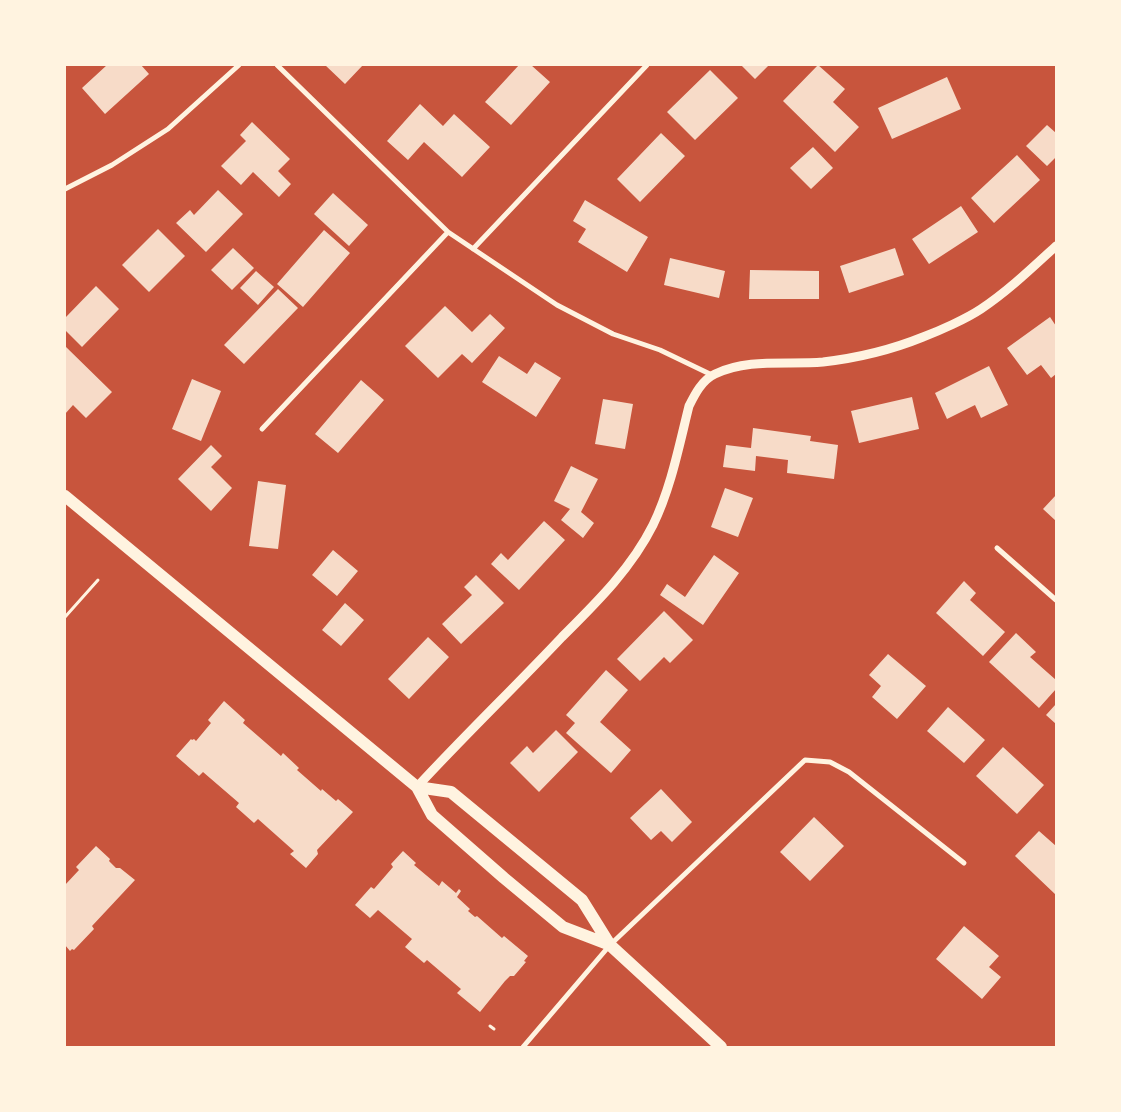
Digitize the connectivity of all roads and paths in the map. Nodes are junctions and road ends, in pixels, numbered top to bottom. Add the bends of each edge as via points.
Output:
1 (238, 65) edge
2 (277, 65) edge
3 (647, 65) edge
4 (65, 189) edge
5 (448, 232) junction
6 (1056, 246) edge
7 (473, 249) junction
8 (712, 374) junction
9 (262, 429) dead end
10 (65, 496) edge
11 (997, 548) dead end
12 (98, 580) dead end
13 (1056, 600) edge
14 (65, 617) edge
15 (417, 787) junction
16 (964, 863) dead end
17 (610, 945) junction
18 (490, 1026) dead end
19 (494, 1030) dead end
20 (523, 1047) edge
21 (721, 1047) edge

1 - 4 street via 168,130 112,165
2 - 5 street
3 - 7 street
5 - 7 street
5 - 9 street
6 - 8 street via 980,310 923,337 855,357 823,362 745,365
7 - 8 street via 557,305 613,334 660,350
8 - 15 street via 696,391 689,406 663,503 637,552 600,598
10 - 15 main road
11 - 13 street
12 - 14 path
15 - 17 main road via 432,815 504,878 563,926
15 - 17 main road via 451,792 582,900
16 - 17 street via 849,772 830,762 805,760
17 - 20 street
17 - 21 main road
18 - 19 path

